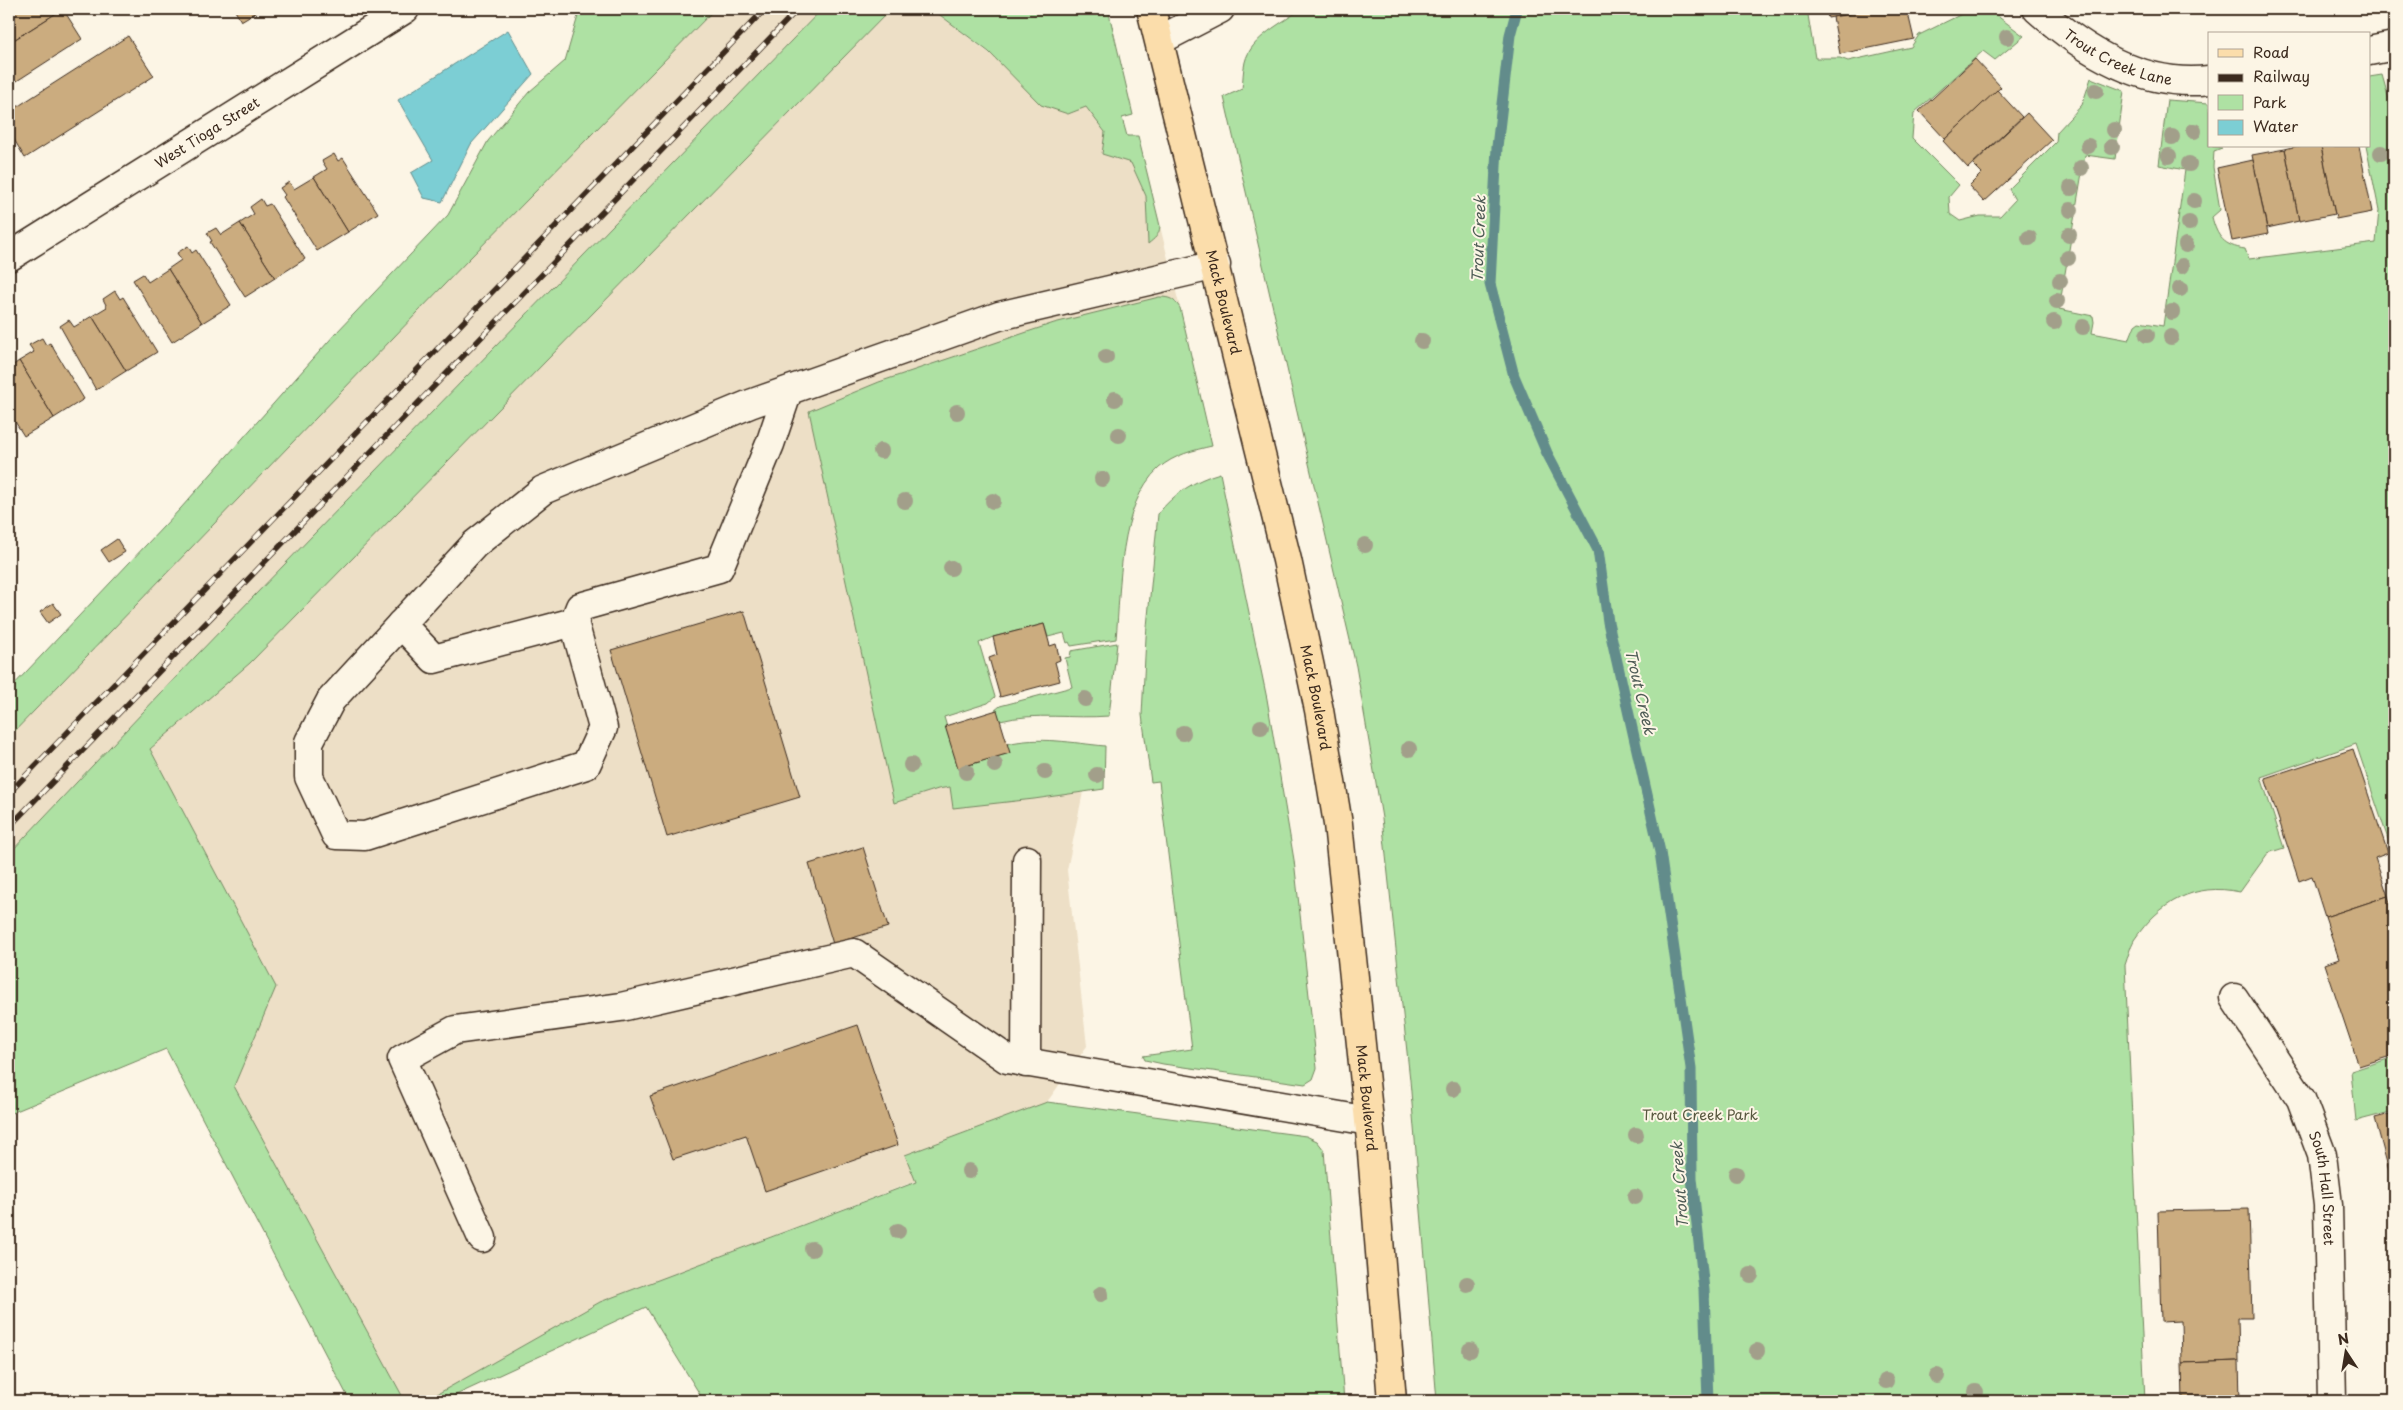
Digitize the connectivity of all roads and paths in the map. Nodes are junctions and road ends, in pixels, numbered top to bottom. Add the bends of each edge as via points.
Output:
1 (405, 9) edge
2 (1152, 9) edge
3 (1220, 9) edge
4 (2037, 9) edge
5 (1160, 40) junction
6 (2394, 46) edge
7 (2370, 52) edge
8 (2208, 80) edge
9 (9, 257) edge
10 (1216, 265) junction
11 (788, 391) junction
12 (574, 622) junction
13 (401, 624) junction
14 (1027, 860) dead end
15 (2234, 998) dead end
16 (1026, 1063) junction
17 (1369, 1121) junction
18 (482, 1238) dead end
19 (1392, 1401) edge
20 (2332, 1401) edge

1 - 9 street, West Tioga Street
2 - 5 main road, Mack Boulevard
3 - 5 street
4 - 8 street, Trout Creek Lane via 2099,56 2145,75 2194,82
5 - 10 main road, Mack Boulevard
6 - 7 street
10 - 11 street via 999,316
10 - 17 main road, Mack Boulevard via 1287,560 1319,710 1338,824
11 - 12 street via 719,568 580,607
11 - 13 street via 543,490 475,544
12 - 13 street via 434,659
12 - 13 street via 603,728 586,765 365,836 336,836 309,777 309,742 331,700
14 - 16 street
15 - 20 street, South Hall Street via 2302,1099 2322,1155 2328,1205
16 - 17 street
16 - 18 street via 1007,1060 854,953 621,1007 455,1030 402,1059
17 - 19 main road, Mack Boulevard

